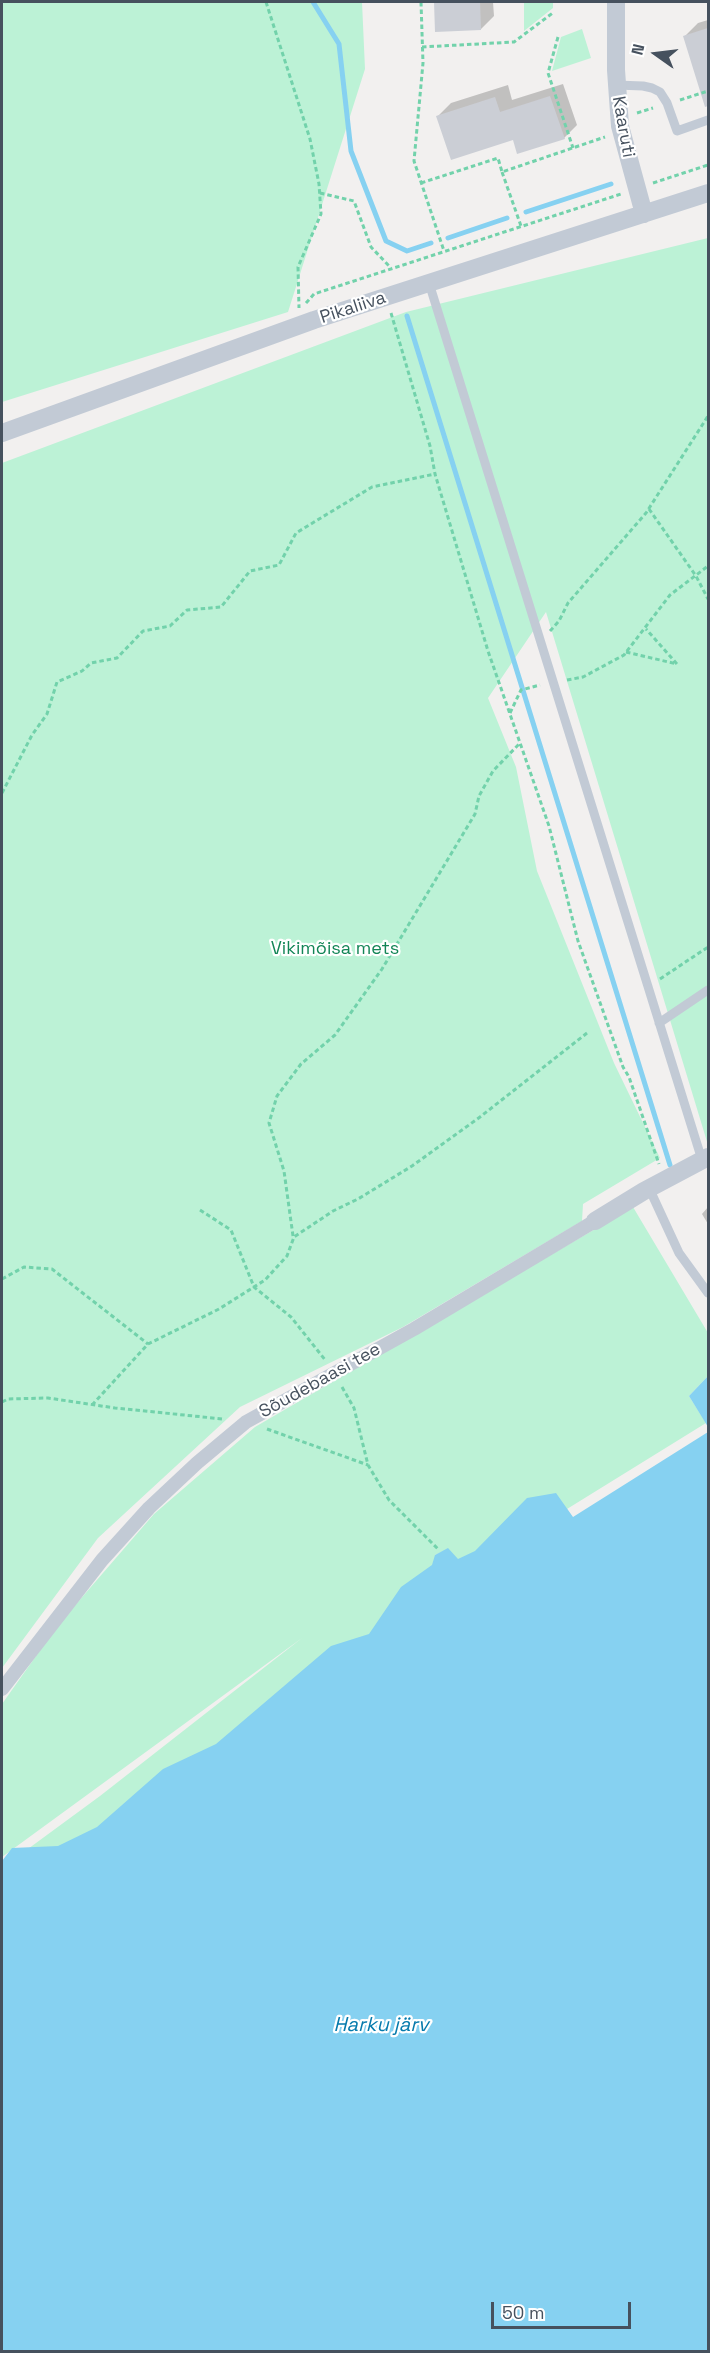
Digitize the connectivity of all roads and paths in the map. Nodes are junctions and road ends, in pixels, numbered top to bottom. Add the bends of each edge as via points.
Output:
1 (266, 2) edge
2 (421, 2) edge
3 (616, 2) edge
4 (554, 12) dead end
5 (558, 37) dead end
6 (422, 47) junction
7 (616, 85) junction
8 (708, 120) edge
9 (610, 136) dead end
10 (573, 148) junction
11 (708, 165) edge
12 (502, 172) junction
13 (421, 183) junction
14 (636, 189) junction
15 (320, 193) junction
16 (708, 193) edge
17 (644, 214) junction
18 (520, 226) junction
19 (444, 251) junction
20 (391, 268) junction
21 (429, 283) junction
22 (391, 313) dead end
23 (708, 416) edge
24 (2, 433) edge
25 (435, 474) junction
26 (649, 509) junction
27 (708, 566) edge
28 (696, 576) junction
29 (708, 599) edge
30 (646, 629) junction
31 (541, 640) junction
32 (626, 652) junction
33 (553, 682) junction
34 (526, 688) dead end
35 (510, 713) junction
36 (520, 743) junction
37 (2, 793) edge
38 (708, 946) edge
39 (648, 987) junction
40 (708, 990) edge
41 (659, 1023) junction
42 (587, 1034) dead end
43 (705, 1159) edge
44 (657, 1184) junction
45 (200, 1210) dead end
46 (595, 1221) joint
47 (294, 1237) junction
48 (2, 1279) edge
49 (255, 1287) junction
50 (708, 1293) edge
51 (148, 1344) junction
52 (334, 1372) junction
53 (2, 1402) edge
54 (92, 1405) junction
55 (246, 1422) junction
56 (368, 1466) junction
57 (438, 1549) dead end
58 (2, 1689) edge

1 - 15 path via 310,140
2 - 6 path
3 - 7 street, Kaaruti
4 - 6 path via 514,42
5 - 10 path via 548,73
6 - 13 path via 414,161
7 - 8 lane via 643,86 660,92 677,131
7 - 14 street, Kaaruti via 623,142
9 - 10 path
10 - 12 path
11 - 14 path
12 - 13 path via 498,158
12 - 18 path
13 - 19 path
14 - 17 street, Kaaruti
14 - 18 path
15 - 20 path via 354,201 371,248
15 - 20 path via 321,214 298,267 299,313 314,294
16 - 17 street, Pikaliiva
17 - 21 street, Pikaliiva
18 - 19 path
19 - 20 path
21 - 24 street, Pikaliiva via 314,320
21 - 31 lane
22 - 25 path
23 - 26 path
25 - 35 path
25 - 37 path via 372,487 296,533 279,565 250,571 221,608 188,610 170,626 143,631 117,658 91,663 57,682 47,714
26 - 28 path
26 - 31 path
27 - 28 path
28 - 29 path
28 - 30 path via 670,595
30 - 32 path
30 - 32 path via 676,664
31 - 33 lane
32 - 33 path via 583,677
33 - 39 lane
34 - 35 path via 521,690
35 - 36 path
36 - 44 path via 549,826 578,941 629,1077
36 - 47 path via 494,771 479,796 475,814 382,969 335,1035 301,1064 277,1096 269,1123 284,1171
38 - 39 path
39 - 41 lane
40 - 41 lane
41 - 43 lane
42 - 47 path via 412,1166
43 - 44 street, Sõudebaasi tee
44 - 46 street, Sõudebaasi tee
44 - 50 lane via 680,1252
45 - 49 path via 231,1230
46 - 52 street, Sõudebaasi tee
47 - 49 path via 287,1256
48 - 51 path via 24,1267 52,1269
49 - 51 path
49 - 52 path via 291,1317
51 - 54 path
52 - 55 street, Sõudebaasi tee
52 - 56 path via 354,1408
53 - 54 path via 48,1398
54 - 55 path
55 - 56 path
55 - 58 street, Sõudebaasi tee via 165,1493 118,1542
56 - 57 path via 389,1500

